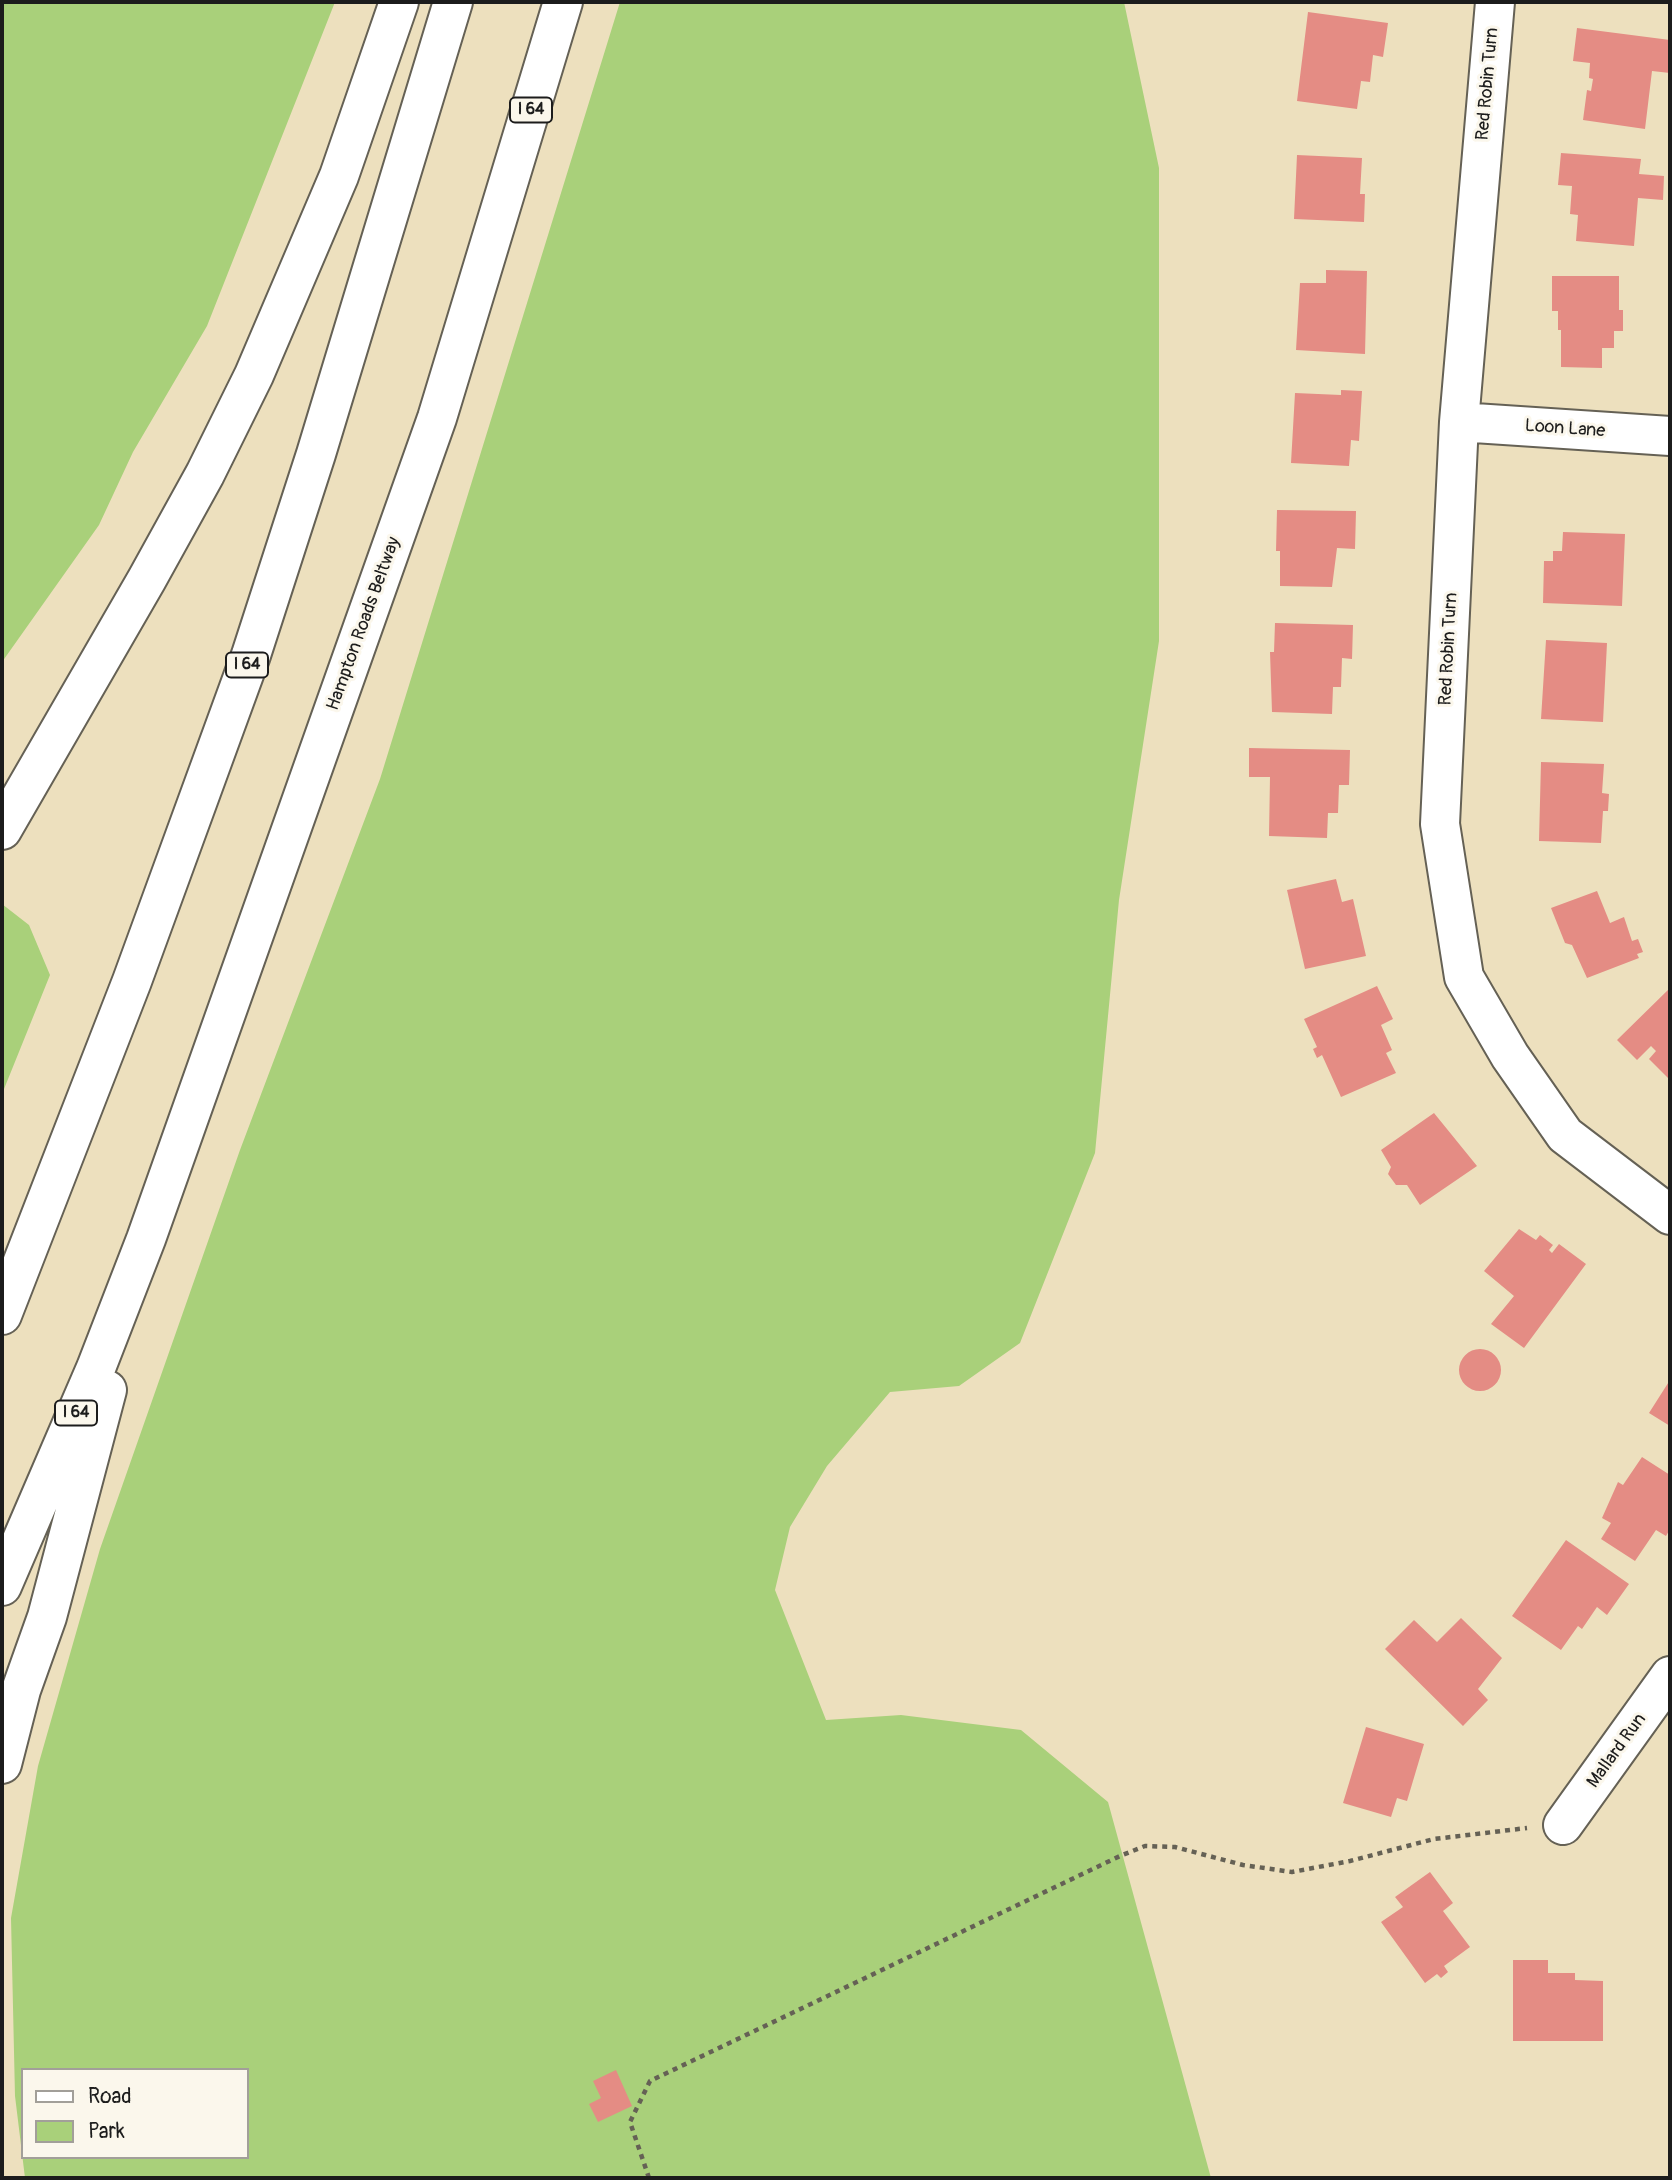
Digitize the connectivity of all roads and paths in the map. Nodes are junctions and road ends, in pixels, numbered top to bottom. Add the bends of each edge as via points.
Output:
1 (399, 2) edge
2 (453, 2) edge
3 (563, 2) edge
4 (1495, 2) edge
5 (1460, 422) junction
6 (1670, 436) edge
7 (2, 830) edge
8 (1670, 1215) edge
9 (146, 1239) junction
10 (2, 1315) edge
11 (2, 1586) edge
12 (1670, 1676) edge
13 (2, 1764) edge
14 (1563, 1825) joint
15 (649, 2178) edge

1 - 7 main road via 339,176 254,374 147,579
2 - 10 main road, I 64 via 251,655 132,981
3 - 9 main road, Hampton Roads Beltway / I 64 via 437,418
4 - 5 main road, Red Robin Turn
5 - 6 main road, Loon Lane
5 - 8 main road, Red Robin Turn via 1440,824 1464,976 1510,1056 1565,1135
9 - 11 main road, I 64
9 - 13 main road via 47,1617
12 - 14 main road, Mallard Run
14 - 15 path via 1434,1839 1292,1872 1175,1847 1145,1846 650,2081 630,2122

